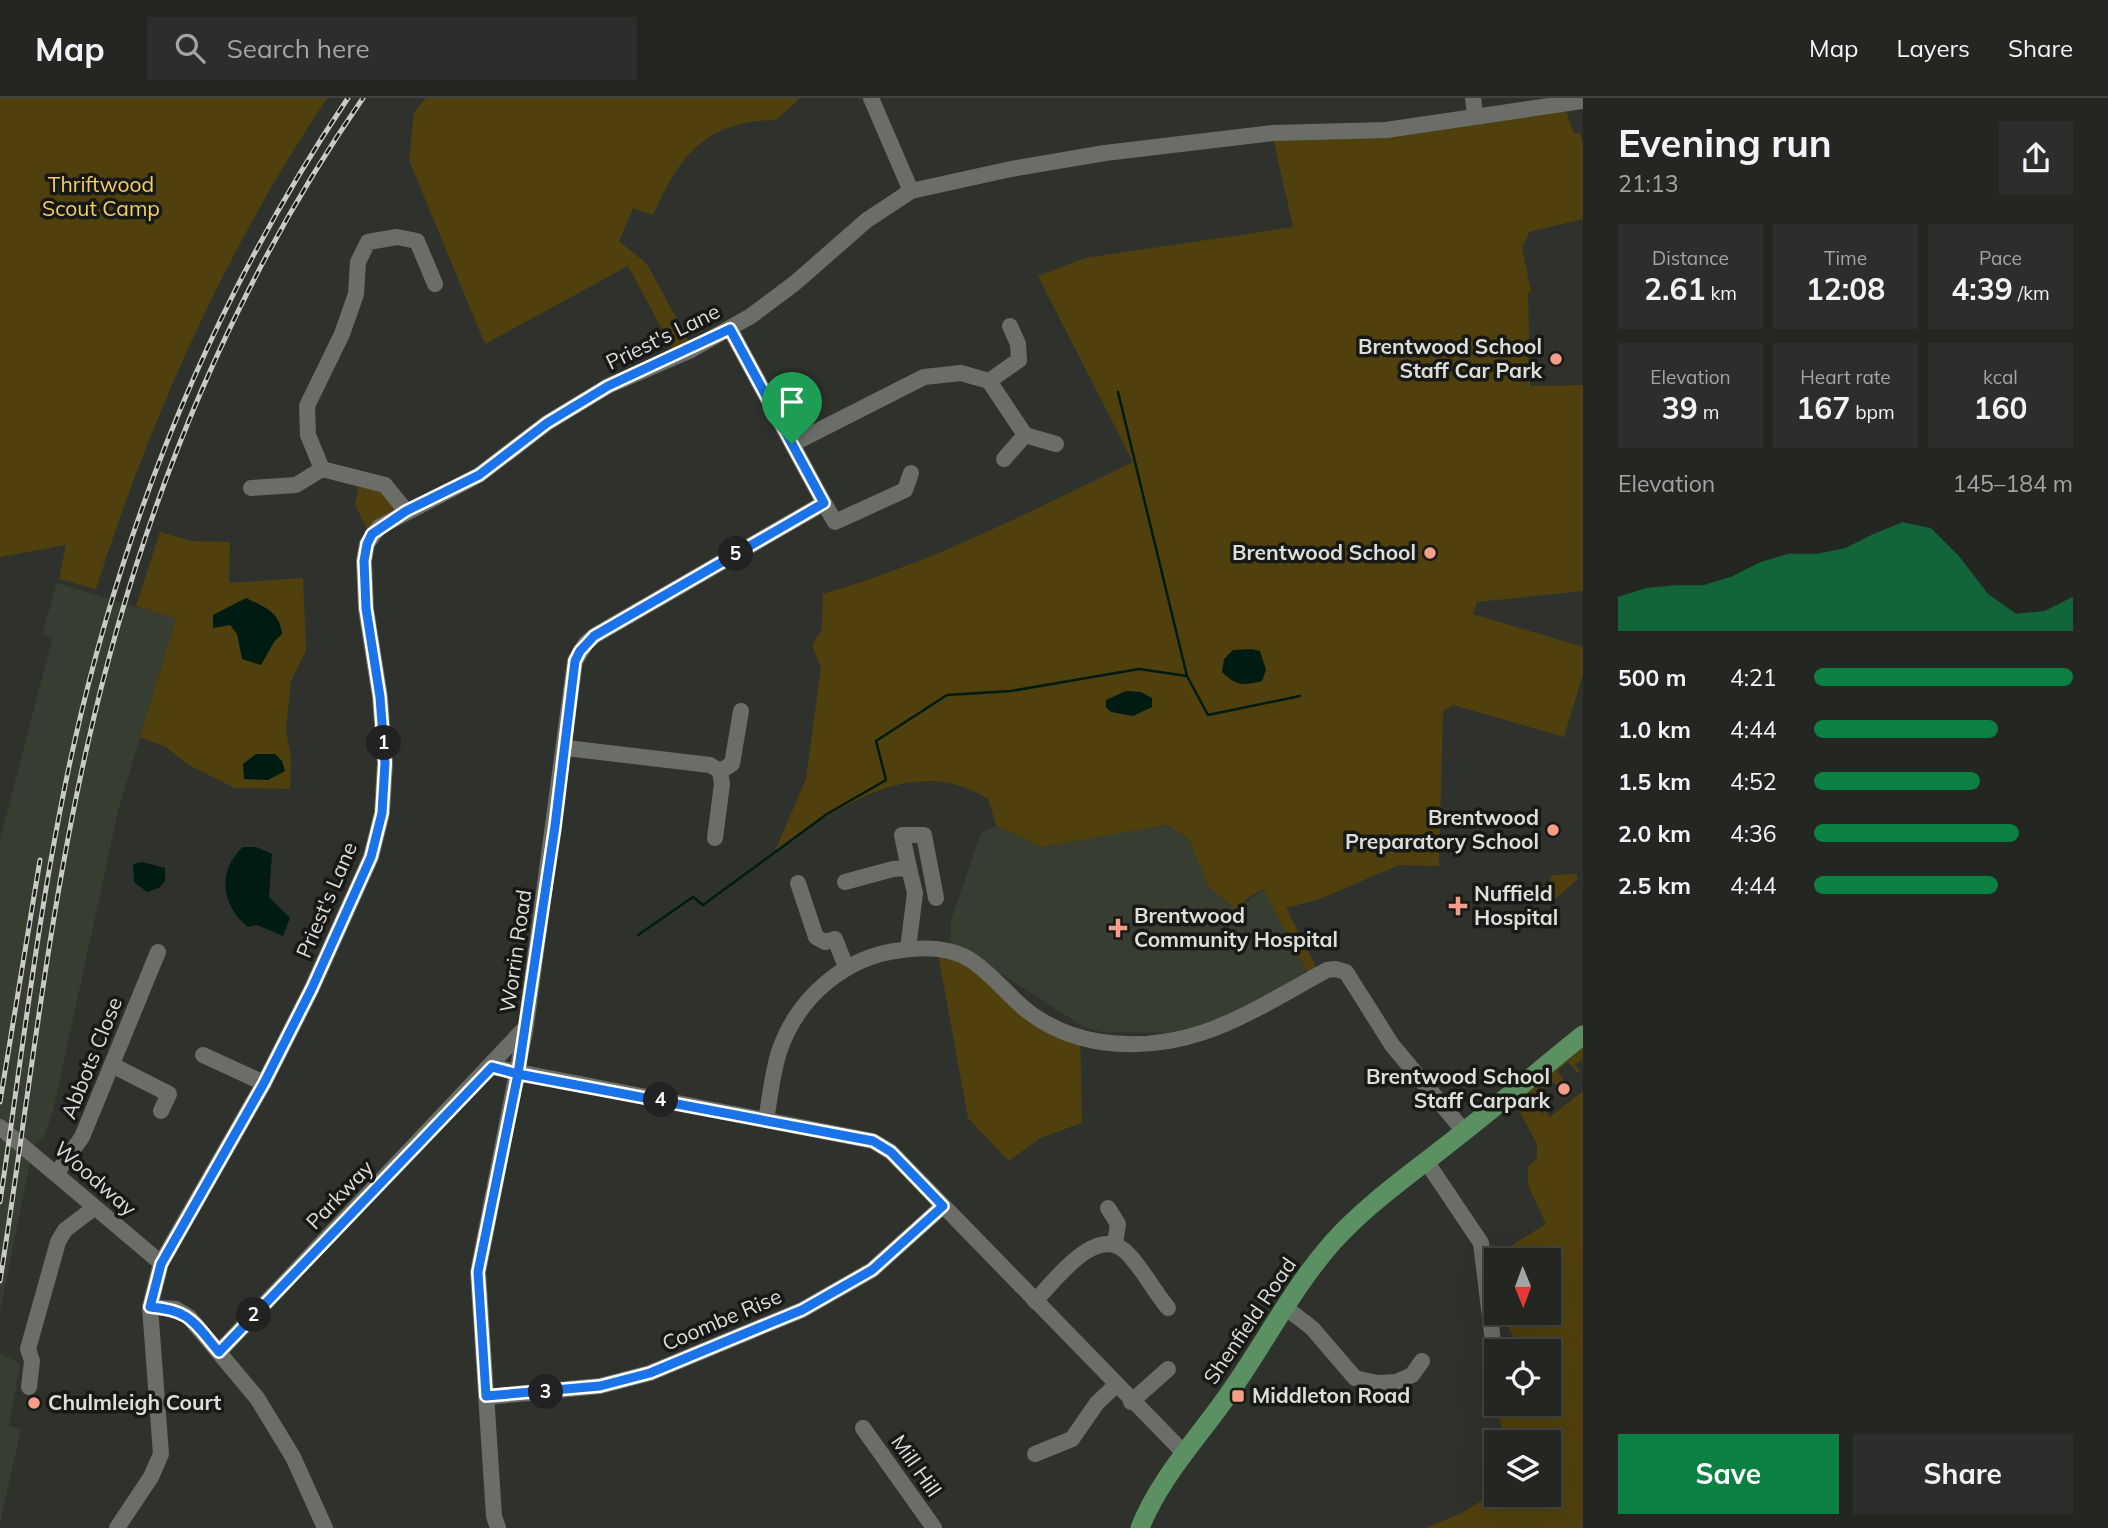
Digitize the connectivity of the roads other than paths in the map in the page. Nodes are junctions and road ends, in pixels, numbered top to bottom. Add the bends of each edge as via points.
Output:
1 (871, 98) edge
2 (1473, 98) edge
3 (1583, 101) edge
4 (1475, 116) junction
5 (911, 191) junction
6 (435, 284) dead end
7 (1010, 326) dead end
8 (730, 329) junction
9 (989, 382) junction
10 (1026, 435) junction
11 (1056, 443) dead end
12 (792, 444) junction
13 (1004, 459) dead end
14 (322, 469) junction
15 (911, 473) dead end
16 (251, 488) dead end
17 (818, 506) junction
18 (406, 511) junction
19 (741, 711) dead end
20 (566, 748) junction
21 (720, 771) junction
22 (715, 838) dead end
23 (909, 868) junction
24 (845, 882) dead end
25 (798, 883) dead end
26 (936, 898) dead end
27 (908, 949) junction
28 (158, 952) dead end
29 (846, 967) junction
30 (526, 1026) junction
31 (1583, 1035) edge
32 (203, 1055) dead end
33 (112, 1065) junction
34 (492, 1067) junction
35 (518, 1074) junction
36 (264, 1083) junction
37 (161, 1111) dead end
38 (766, 1120) junction
39 (0, 1127) edge
40 (1463, 1130) junction
41 (1426, 1161) junction
42 (56, 1174) junction
43 (943, 1206) junction
44 (94, 1208) junction
45 (1108, 1208) dead end
46 (1115, 1244) junction
47 (161, 1264) junction
48 (1035, 1301) junction
49 (150, 1307) junction
50 (1168, 1308) dead end
51 (1286, 1308) junction
52 (1493, 1339) edge
53 (219, 1352) junction
54 (1422, 1361) dead end
55 (1168, 1369) dead end
56 (1116, 1385) junction
57 (29, 1387) dead end
58 (486, 1396) junction
59 (1132, 1402) junction
60 (863, 1428) dead end
61 (1035, 1454) dead end
62 (1185, 1454) junction
63 (117, 1528) edge
64 (325, 1528) edge
65 (498, 1528) edge
66 (934, 1528) edge
67 (1140, 1528) edge

1 - 5 street
2 - 4 street
3 - 4 street, Priest's Lane
4 - 5 street, Priest's Lane via 1386,130 1266,134 1105,153
5 - 8 street, Priest's Lane via 882,208 795,283
6 - 14 street via 417,241 378,238 363,249 356,294 342,334 307,406 308,436
7 - 9 street via 1019,359
8 - 12 street
8 - 18 street, Priest's Lane via 608,386 547,423 479,475
9 - 10 street
9 - 12 street via 961,373 924,377
10 - 11 street
10 - 13 street
12 - 17 street
14 - 16 street via 296,485
14 - 18 street via 386,485
15 - 17 street via 905,490 835,522
17 - 20 street, Worrin Road via 586,643 573,672
18 - 36 street, Priest's Lane via 372,534 364,561 384,734 384,790 377,835 337,934
19 - 21 street via 732,764
20 - 21 street via 710,765
20 - 30 street, Worrin Road
21 - 22 street
23 - 24 street
23 - 26 street via 902,835 924,835
23 - 27 street via 915,892
25 - 29 street via 816,937 819,941 835,939
27 - 29 street
27 - 40 street via 937,948 968,958 1041,1021 1072,1035 1138,1044 1174,1042 1212,1031 1335,969 1352,978 1392,1045
28 - 33 street, Abbots Close
29 - 38 street via 812,997 793,1022 779,1052
30 - 34 street, Parkway
30 - 35 street, Worrin Road
31 - 40 main road, Shenfield Road
32 - 36 street
33 - 37 street via 169,1094
33 - 42 street, Abbots Close via 82,1137
34 - 35 street
34 - 53 street, Parkway
35 - 38 street
35 - 58 street, Worrin Road via 478,1272
36 - 47 street, Priest's Lane
38 - 43 street via 873,1141 891,1152
39 - 42 street, Woodway
40 - 41 main road, Shenfield Road
41 - 51 main road, Shenfield Road via 1348,1227 1311,1269
41 - 52 street via 1481,1243
42 - 44 street, Woodway
43 - 48 street
43 - 58 street, Coombe Rise via 872,1270 802,1310 650,1373 600,1386
44 - 47 street, Woodway
44 - 57 street via 65,1230 58,1242 27,1349 33,1361
45 - 46 street via 1118,1224
46 - 48 street via 1103,1242 1089,1248
46 - 50 street via 1128,1253
47 - 49 street, Priest's Lane
48 - 56 street
49 - 53 street via 176,1309 189,1317
49 - 63 street, Priest's Lane via 161,1454
51 - 54 street via 1312,1328 1354,1378 1396,1382 1412,1374
51 - 62 main road, Shenfield Road
53 - 64 street via 257,1398 293,1457
55 - 59 street
56 - 59 street
56 - 61 street via 1072,1439
58 - 65 street, Worrin Road
59 - 62 street
60 - 66 street, Mill Hill
62 - 67 main road, Shenfield Road via 1152,1501

